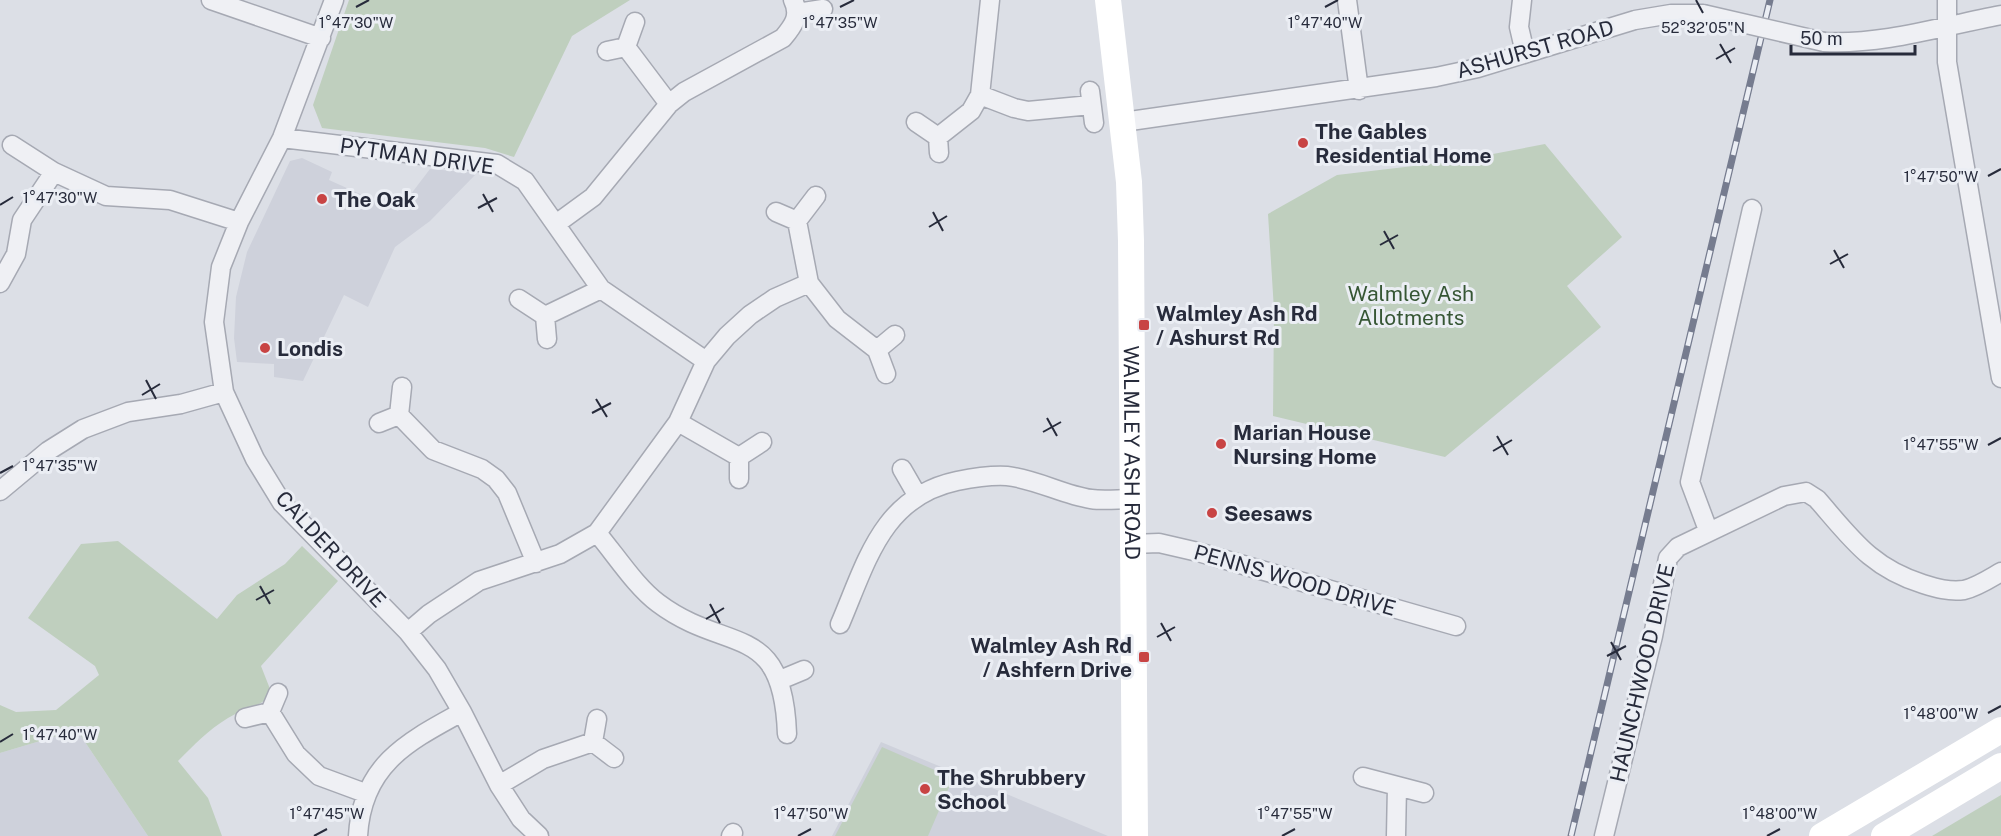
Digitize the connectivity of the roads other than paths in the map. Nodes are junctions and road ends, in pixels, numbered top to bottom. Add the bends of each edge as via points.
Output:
1 (211, 0) edge
2 (334, 0) edge
3 (990, 0) edge
4 (1108, 0) edge
5 (1347, 0) edge
6 (1522, 0) edge
7 (1947, 0) edge
8 (795, 6) edge
9 (823, 9) dead end
10 (2001, 15) edge
11 (635, 22) dead end
12 (1946, 28) junction
13 (321, 38) junction
14 (626, 47) junction
15 (607, 51) dead end
16 (1526, 53) junction
17 (1359, 90) junction
18 (980, 95) junction
19 (669, 104) junction
20 (1092, 106) dead end
21 (916, 122) dead end
22 (1123, 122) junction
23 (282, 138) junction
24 (12, 145) dead end
25 (54, 172) junction
26 (816, 196) dead end
27 (1752, 208) dead end
28 (776, 212) dead end
29 (797, 221) junction
30 (239, 222) junction
31 (556, 224) junction
32 (0, 283) edge
33 (809, 283) junction
34 (601, 289) junction
35 (519, 299) dead end
36 (545, 316) junction
37 (895, 334) dead end
38 (547, 339) dead end
39 (877, 350) junction
40 (706, 361) junction
41 (886, 374) dead end
42 (2001, 378) edge
43 (402, 387) dead end
44 (224, 392) junction
45 (399, 415) junction
46 (678, 422) junction
47 (379, 423) dead end
48 (762, 442) dead end
49 (739, 458) junction
50 (902, 469) dead end
51 (739, 479) dead end
52 (0, 491) edge
53 (917, 495) junction
54 (1132, 500) junction
55 (1708, 530) junction
56 (597, 533) junction
57 (1132, 544) junction
58 (536, 563) junction
59 (2001, 572) edge
60 (840, 624) dead end
61 (1456, 626) dead end
62 (408, 632) junction
63 (804, 670) dead end
64 (780, 680) junction
65 (278, 693) dead end
66 (270, 712) junction
67 (462, 712) junction
68 (245, 718) dead end
69 (597, 719) dead end
70 (2001, 730) edge
71 (787, 734) dead end
72 (593, 742) junction
73 (614, 758) dead end
74 (2001, 766) edge
75 (1363, 777) dead end
76 (499, 785) junction
77 (1397, 786) junction
78 (365, 793) junction
79 (1424, 793) dead end
80 (358, 836) edge
81 (539, 836) edge
82 (1134, 836) edge
83 (1396, 836) edge
84 (1604, 836) edge
85 (1822, 836) edge
86 (1884, 836) edge

1 - 13 street
2 - 13 street, CALDER DRIVE
3 - 18 street
4 - 22 street, WALMLEY ASH ROAD
5 - 17 street
6 - 16 street via 1519,27
7 - 12 street
8 - 9 street
8 - 19 street via 793,25 783,38
10 - 12 street, ASHURST ROAD
11 - 14 street
12 - 16 street, ASHURST ROAD, bridge via 1851,43 1824,42 1703,14 1671,14 1635,20
12 - 42 street via 1947,62
13 - 23 street, CALDER DRIVE
14 - 15 street
14 - 19 street
16 - 17 street, ASHURST ROAD via 1478,68
17 - 22 street, ASHURST ROAD
18 - 20 street via 1028,111
18 - 21 street via 971,111 939,145
19 - 31 street via 593,197
22 - 54 street, WALMLEY ASH ROAD via 1131,241
23 - 30 street, CALDER DRIVE
23 - 31 street, PYTMAN DRIVE via 497,164 525,181
24 - 25 street
25 - 30 street via 106,196 170,200
25 - 32 street via 22,220 16,254
26 - 29 street
27 - 55 street via 1753,241 1690,482
28 - 29 street
29 - 33 street
30 - 44 street, CALDER DRIVE via 221,267 214,322
31 - 34 street, PYTMAN DRIVE
33 - 39 street via 837,319
33 - 40 street via 775,298 750,315
34 - 36 street
34 - 40 street, PYTMAN DRIVE
35 - 36 street
36 - 38 street
37 - 39 street
39 - 41 street
40 - 46 street
43 - 45 street
44 - 52 street via 128,412 84,429 48,451
44 - 62 street, CALDER DRIVE via 255,459 282,502
45 - 47 street
45 - 58 street via 433,450 496,479 507,493
46 - 49 street
46 - 56 street
48 - 49 street
49 - 51 street
50 - 53 street
53 - 54 street via 956,481 1007,476 1090,499
53 - 60 street via 892,516 877,539
54 - 57 street, WALMLEY ASH ROAD
55 - 59 street, HAUNCHWOOD DRIVE via 1784,496 1806,492 1876,563 1907,579 1942,590 1962,590
55 - 84 street, HAUNCHWOOD DRIVE via 1678,547 1668,558
56 - 58 street
56 - 64 street via 655,602 687,623 748,644 766,659
57 - 61 street, PENNS WOOD DRIVE via 1159,543 1198,552
57 - 82 street, WALMLEY ASH ROAD
58 - 62 street via 470,586
62 - 67 street, CALDER DRIVE via 437,669
63 - 64 street
64 - 71 street
65 - 66 street
66 - 68 street
66 - 78 street via 296,754 319,776
67 - 76 street, CALDER DRIVE
67 - 78 street via 399,749 382,766
69 - 72 street
70 - 85 street
72 - 73 street
72 - 76 street via 543,759
74 - 86 street
75 - 77 street
76 - 81 street, CALDER DRIVE via 521,819
77 - 79 street
77 - 83 street
78 - 80 street

